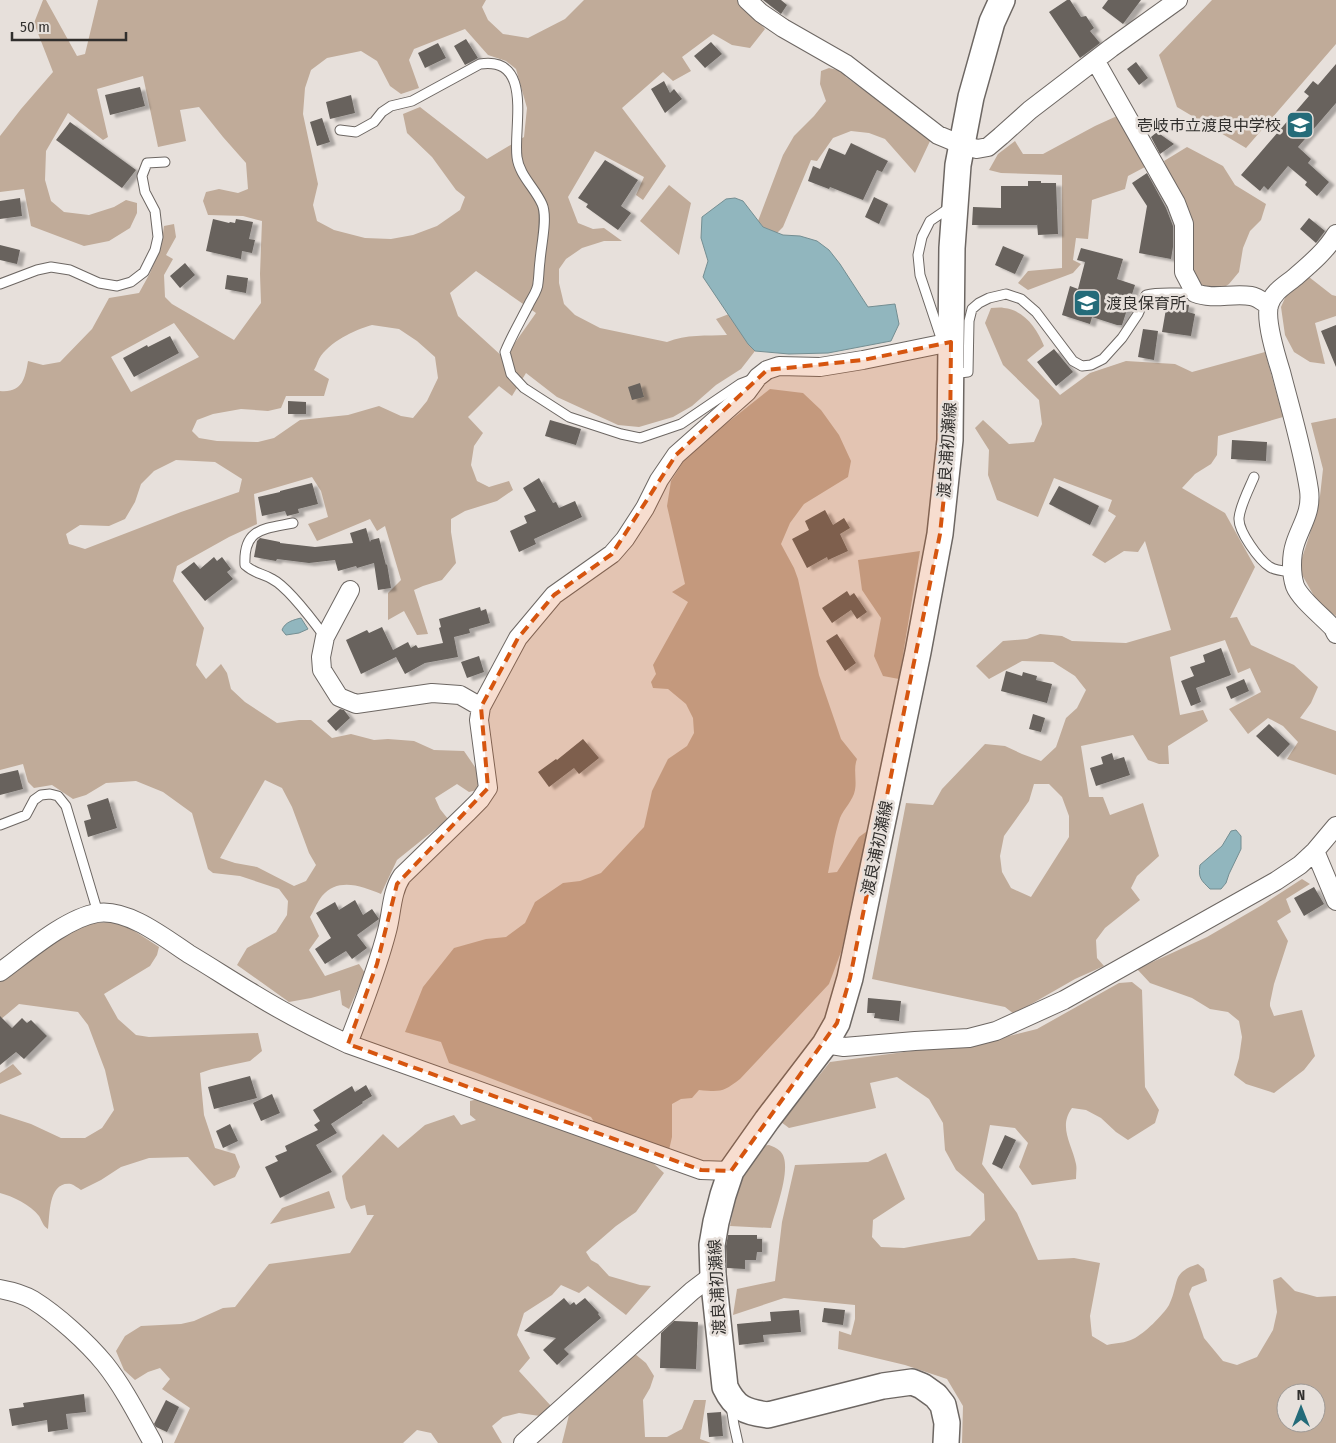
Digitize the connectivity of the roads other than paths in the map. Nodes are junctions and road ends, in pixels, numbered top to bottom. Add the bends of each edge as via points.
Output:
1 (747, 0) edge
2 (1002, 0) edge
3 (1178, 0) edge
4 (1095, 60) junction
5 (340, 130) dead end
6 (962, 145) junction
7 (165, 162) dead end
8 (955, 204) junction
9 (1336, 234) edge
10 (0, 284) edge
11 (1194, 293) junction
12 (1269, 306) junction
13 (947, 343) junction
14 (951, 374) junction
15 (758, 378) junction
16 (1254, 477) dead end
17 (293, 523) dead end
18 (1293, 572) junction
19 (350, 590) dead end
20 (1336, 634) edge
21 (325, 637) junction
22 (481, 707) junction
23 (0, 825) edge
24 (1336, 826) edge
25 (1315, 852) junction
26 (1336, 901) edge
27 (98, 913) junction
28 (0, 972) edge
29 (348, 1044) junction
30 (825, 1044) junction
31 (731, 1171) junction
32 (713, 1275) junction
33 (0, 1289) edge
34 (731, 1398) junction
35 (153, 1443) edge
36 (523, 1443) edge
37 (738, 1443) edge
38 (946, 1443) edge

1 - 6 street via 783,28 846,64 938,135
2 - 6 main road, 渡良浦初瀬線 via 980,64
3 - 4 street
4 - 6 street via 988,147 977,149
4 - 11 street via 1176,202 1184,224 1184,272
5 - 15 lane via 356,132 374,122 391,106 412,101 480,64 490,62 501,66 514,79 517,158 543,205 545,224 538,286 505,352 511,374 524,388 568,417 640,438 681,424 740,384
6 - 8 main road, 渡良浦初瀬線
7 - 10 lane via 147,163 142,176 145,192 155,211 158,237 144,272 131,282 117,286 99,283 70,270 52,267
8 - 13 main road, 渡良浦初瀬線
8 - 13 lane via 930,221 918,255 920,275
9 - 12 street via 1327,247 1275,292
11 - 12 street via 1251,296
11 - 14 lane via 1156,292 1146,295 1122,338 1103,359 1082,366 1073,361 1036,312 1021,298 1006,294 989,298 972,309 968,372
12 - 18 street via 1272,341 1304,458 1310,496 1308,513 1295,545
13 - 14 main road, 渡良浦初瀬線
13 - 15 street via 820,367 779,366
14 - 30 main road, 渡良浦初瀬線 via 950,440 940,534 918,652 850,978 837,1023
15 - 22 street via 747,392 676,455 625,539 612,554 554,595 518,638
16 - 18 lane via 1239,519 1242,531 1262,561 1271,568
17 - 21 lane via 252,536 246,544 245,565 283,587
18 - 20 street via 1295,586 1301,596
19 - 21 street
21 - 22 street via 322,670 340,697 356,704 432,693 460,695
22 - 29 street via 488,788 397,884 378,964
23 - 27 lane via 26,815 34,800 41,795 58,796 66,806
24 - 25 street
25 - 26 street
25 - 30 street via 1276,881 1170,942 1064,1000 996,1031 969,1038 844,1047
27 - 28 street via 59,929
27 - 29 street via 110,912 149,929 253,994
29 - 31 street via 700,1170
30 - 31 main road, 渡良浦初瀬線
31 - 32 main road, 渡良浦初瀬線 via 712,1245
32 - 34 main road, 渡良浦初瀬線 via 725,1386
32 - 36 street
33 - 35 street via 32,1299 90,1348 123,1391
34 - 37 lane
34 - 38 main road via 746,1410 768,1415 883,1386 912,1382 936,1396 943,1405 947,1423

